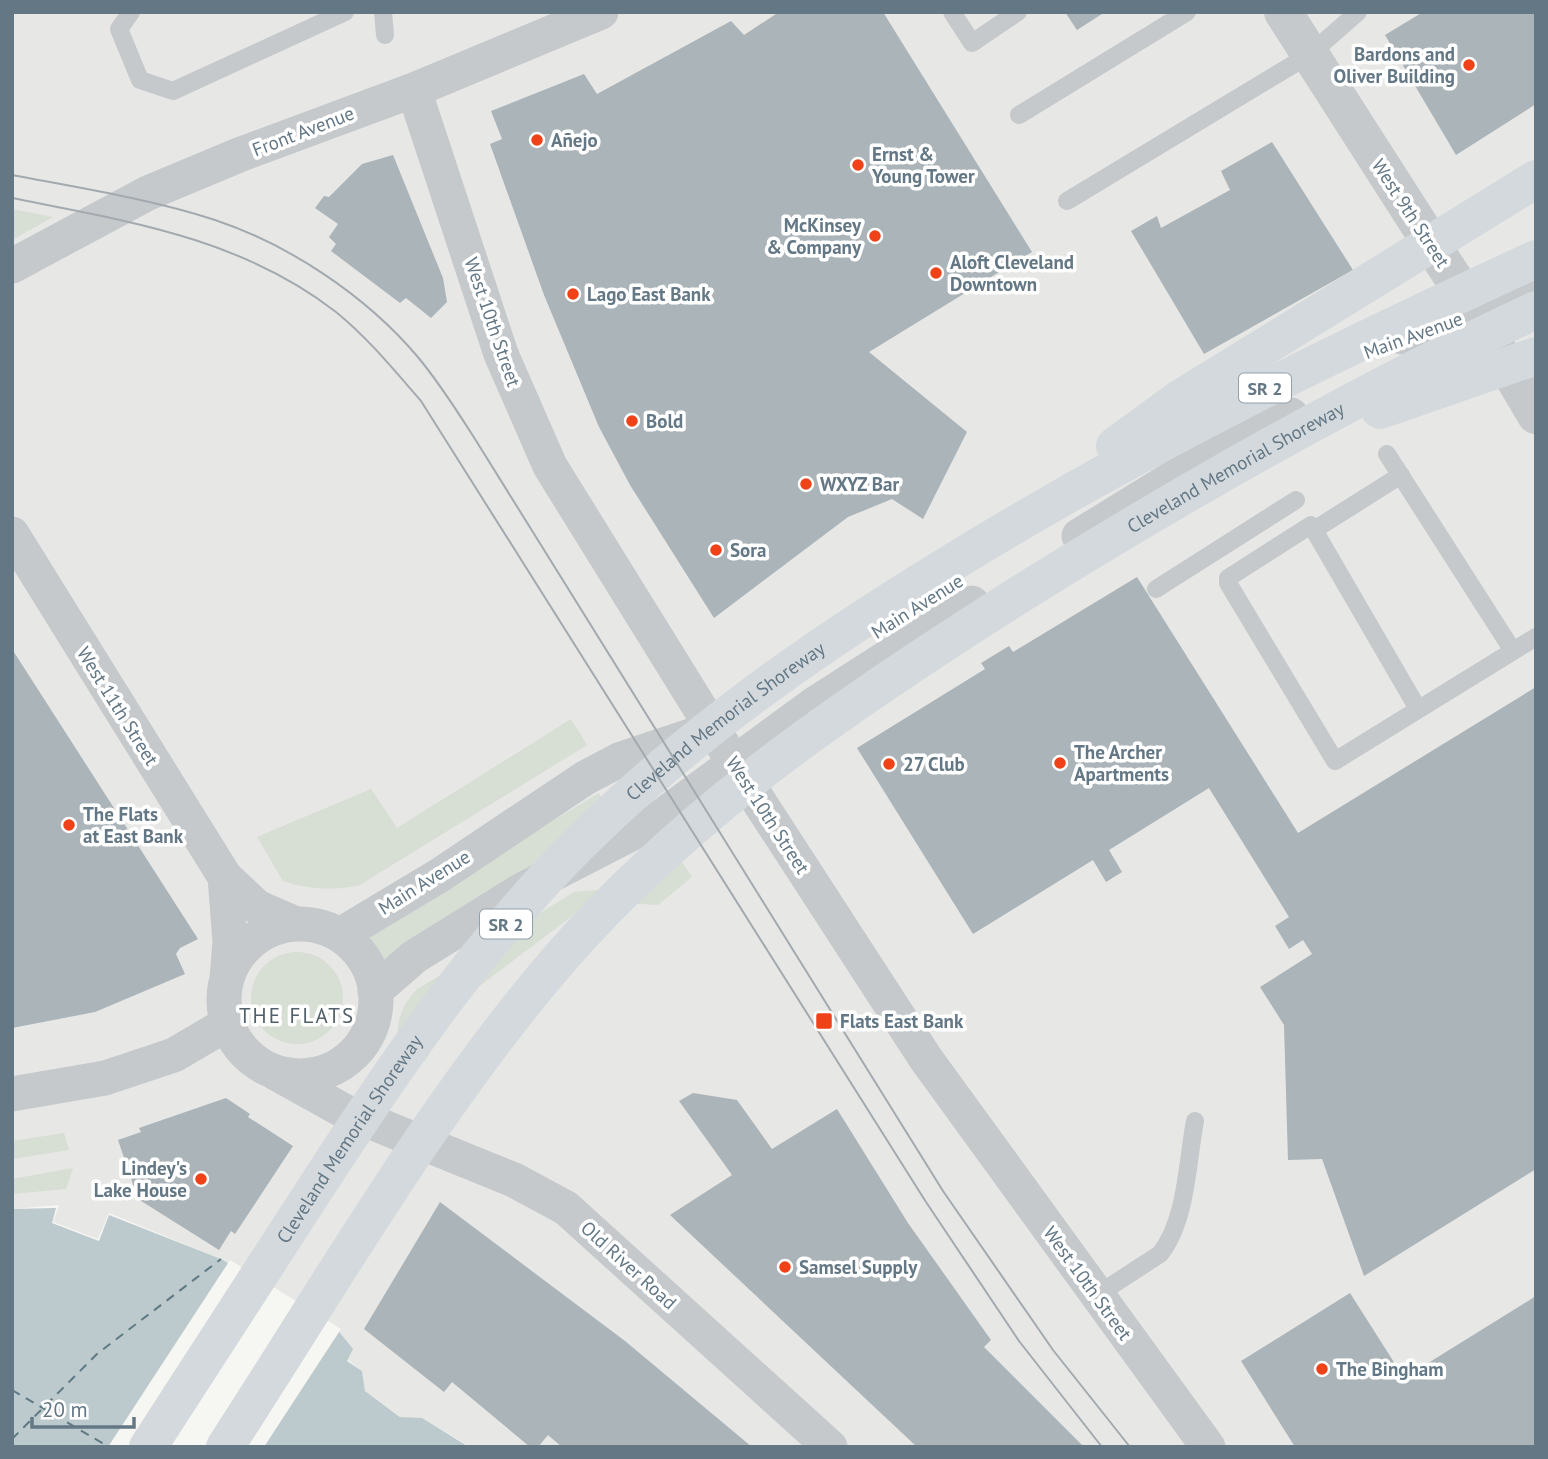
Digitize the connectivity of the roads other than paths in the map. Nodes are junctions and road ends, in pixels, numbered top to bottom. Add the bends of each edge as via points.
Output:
1 (131, 12) edge
2 (345, 12) edge
3 (383, 12) edge
4 (601, 12) edge
5 (952, 12) edge
6 (1018, 12) edge
7 (1187, 12) edge
8 (1283, 12) edge
9 (1358, 12) edge
10 (385, 35) dead end
11 (1309, 55) junction
12 (414, 90) junction
13 (1019, 115) dead end
14 (1536, 179) edge
15 (1067, 201) dead end
16 (1536, 259) edge
17 (12, 266) edge
18 (1536, 284) edge
19 (1536, 310) edge
20 (1475, 312) junction
21 (1536, 356) edge
22 (1536, 415) edge
23 (1272, 447) junction
24 (1387, 454) dead end
25 (1401, 475) junction
26 (1312, 527) junction
27 (1001, 531) junction
28 (12, 534) edge
29 (1156, 589) dead end
30 (1536, 637) edge
31 (1513, 651) junction
32 (1418, 709) junction
33 (713, 728) junction
34 (734, 763) junction
35 (225, 877) junction
36 (296, 924) junction
37 (340, 935) junction
38 (227, 978) junction
39 (375, 991) junction
40 (227, 1024) junction
41 (358, 1049) junction
42 (275, 1072) junction
43 (12, 1094) edge
44 (1195, 1121) dead end
45 (396, 1133) junction
46 (1097, 1295) junction
47 (148, 1447) edge
48 (225, 1447) edge
49 (830, 1447) edge
50 (1208, 1447) edge

1 - 2 lane via 119,29 140,80 173,92
3 - 10 lane
4 - 12 street, Front Avenue
5 - 6 lane via 972,43
7 - 13 lane
8 - 11 street, West 9th Street
9 - 11 lane
11 - 15 lane
11 - 20 street, West 9th Street
12 - 17 street, Front Avenue via 148,193
12 - 33 street, West 10th Street via 500,354 550,466
14 - 27 highway via 1178,400
16 - 27 highway, Cleveland Memorial Shoreway / SR 2 via 1248,396
18 - 20 street
19 - 23 highway, Cleveland Memorial Shoreway
20 - 22 street, West 9th Street
20 - 33 street, Main Avenue via 1335,364 1219,421
20 - 34 street, Main Avenue via 1356,382 1149,492 872,666
21 - 23 highway
23 - 48 highway, Cleveland Memorial Shoreway via 1174,500 897,673 795,743 646,868 562,956 489,1048
24 - 25 lane
25 - 26 lane
25 - 31 lane
26 - 29 lane via 1293,494
26 - 32 lane
26 - 32 lane via 1228,578 1228,583 1335,761
27 - 47 highway, Cleveland Memorial Shoreway / SR 2 via 847,627 752,693 619,805 543,881 419,1032
28 - 35 street, West 11th Street
30 - 31 lane
31 - 32 lane
33 - 34 street, West 10th Street
33 - 37 street, Main Avenue via 602,768
34 - 39 street, Main Avenue via 654,822 522,890 414,957
34 - 46 street, West 10th Street via 926,1059
35 - 36 street, West 11th Street via 257,907
35 - 38 street, West 11th Street via 230,942
36 - 37 street
36 - 38 street via 253,940 237,957
37 - 39 street via 363,960
38 - 40 street via 223,1001
39 - 41 street via 375,1012
40 - 42 street via 237,1045
40 - 43 street via 174,1055 105,1078
41 - 42 street via 321,1073
41 - 45 street, Old River Road via 361,1085 376,1116
42 - 45 street, Old River Road via 344,1111
44 - 46 lane via 1180,1206 1166,1247
45 - 49 street, Old River Road via 514,1180 566,1208
46 - 50 street, West 10th Street

